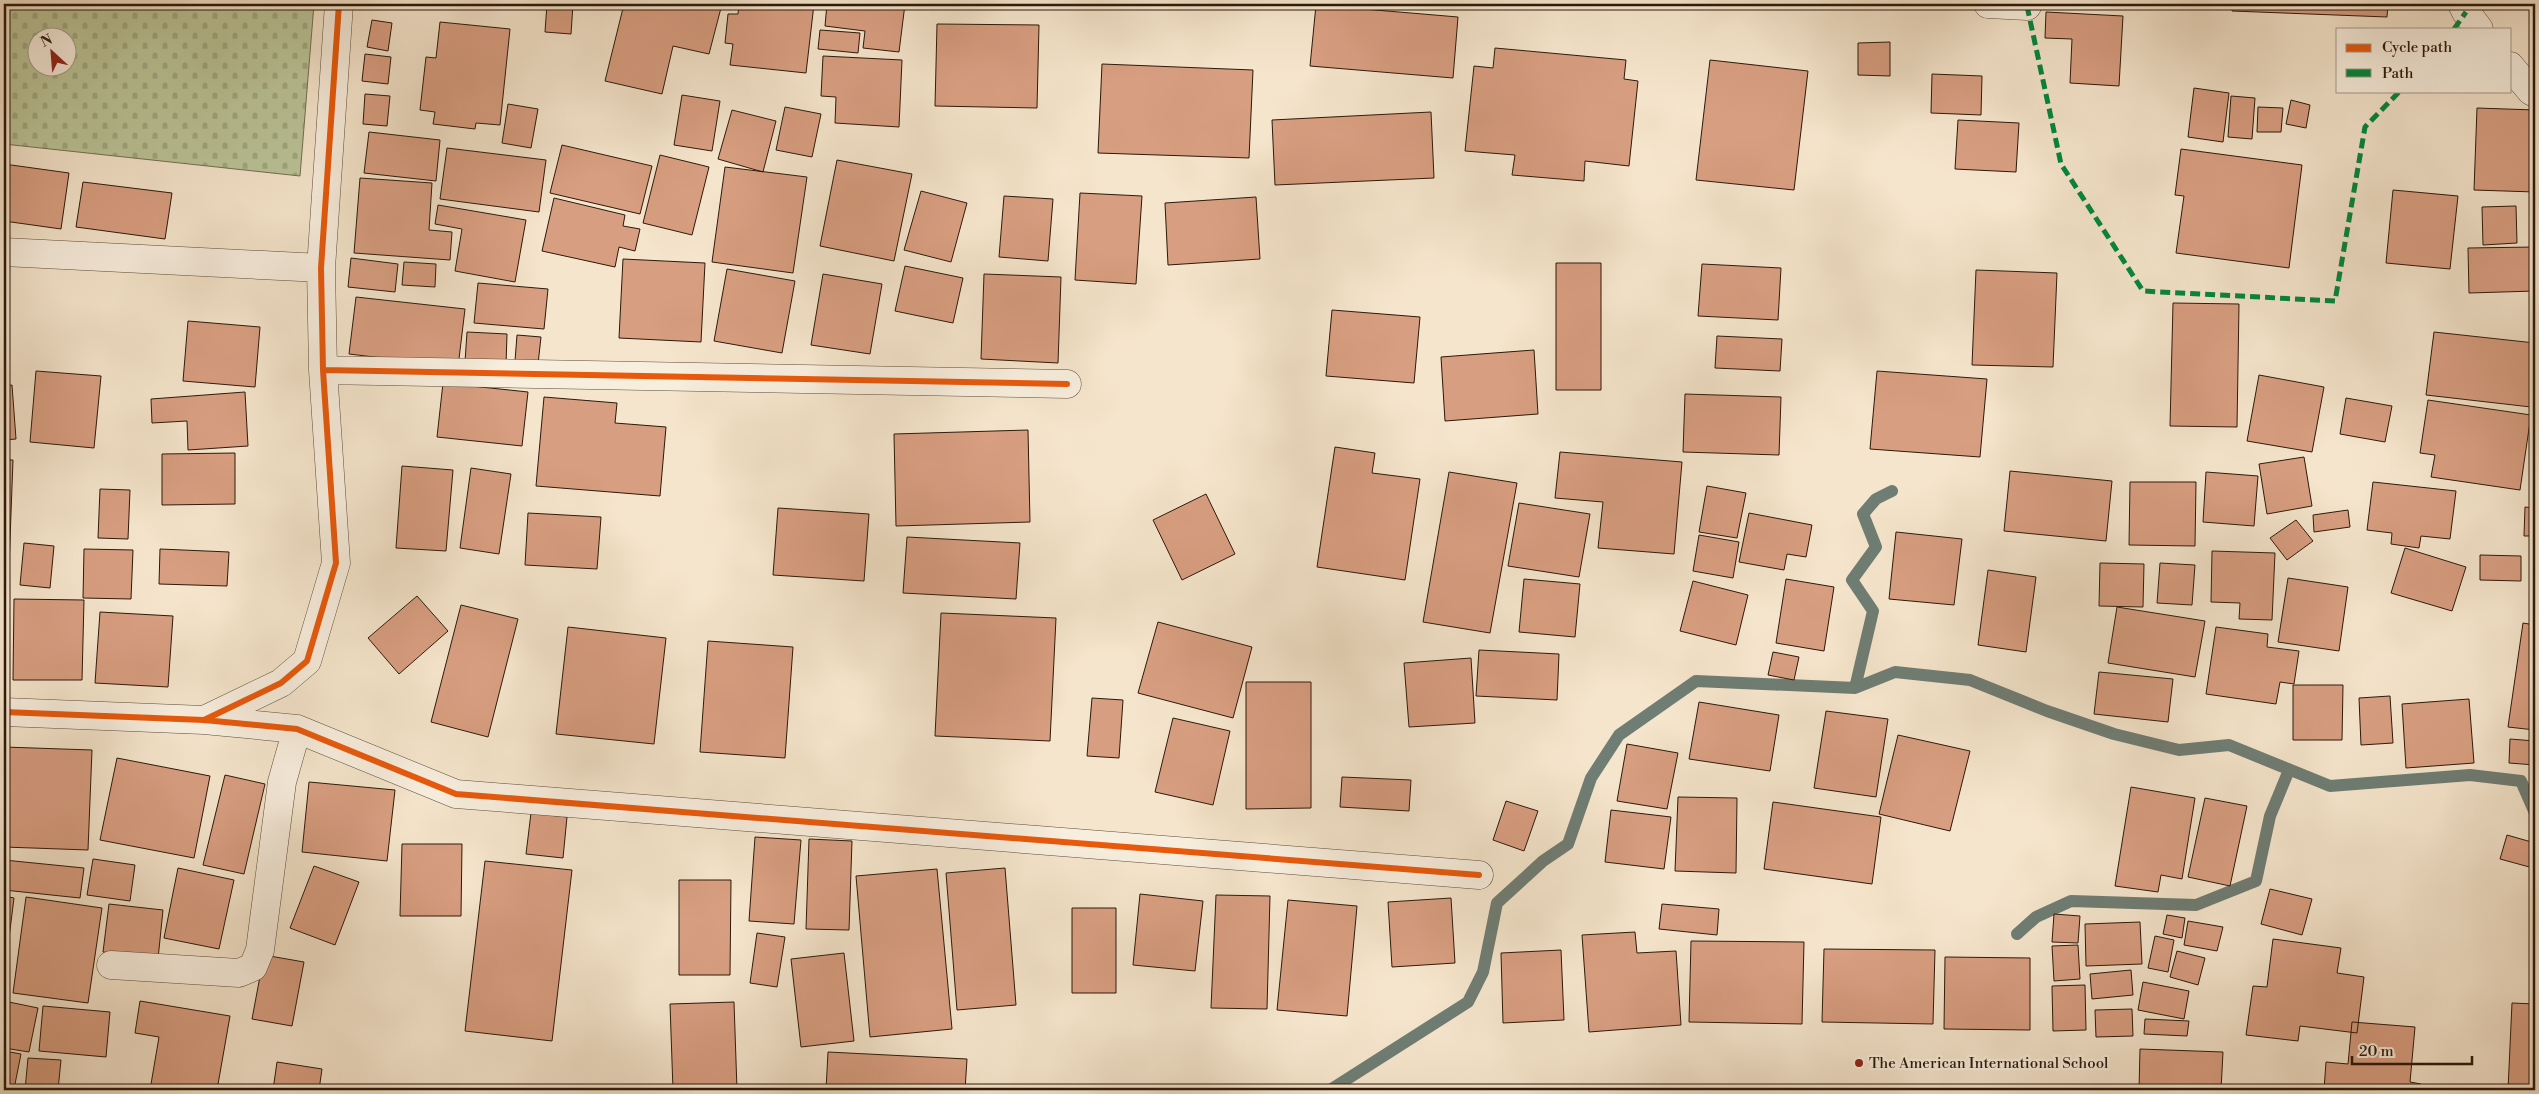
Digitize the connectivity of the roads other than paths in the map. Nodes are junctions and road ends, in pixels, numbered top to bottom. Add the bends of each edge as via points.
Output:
1 (339, 4) edge
2 (1988, 4) edge
3 (2462, 4) edge
4 (2027, 6) dead end
5 (2478, 28) edge
6 (2512, 68) edge
7 (2535, 93) edge
8 (4, 252) edge
9 (321, 268) junction
10 (323, 370) junction
11 (1066, 384) dead end
12 (4, 712) edge
13 (204, 720) junction
14 (297, 729) junction
15 (1479, 875) dead end
16 (111, 965) dead end

1 - 9 street
2 - 4 street
3 - 5 street
6 - 7 street
8 - 9 street
9 - 10 street
10 - 11 street
10 - 13 street via 336,563 308,661 281,683
12 - 13 street
13 - 14 street
14 - 15 street via 456,794
14 - 16 street via 282,782 260,950 253,967 239,973

